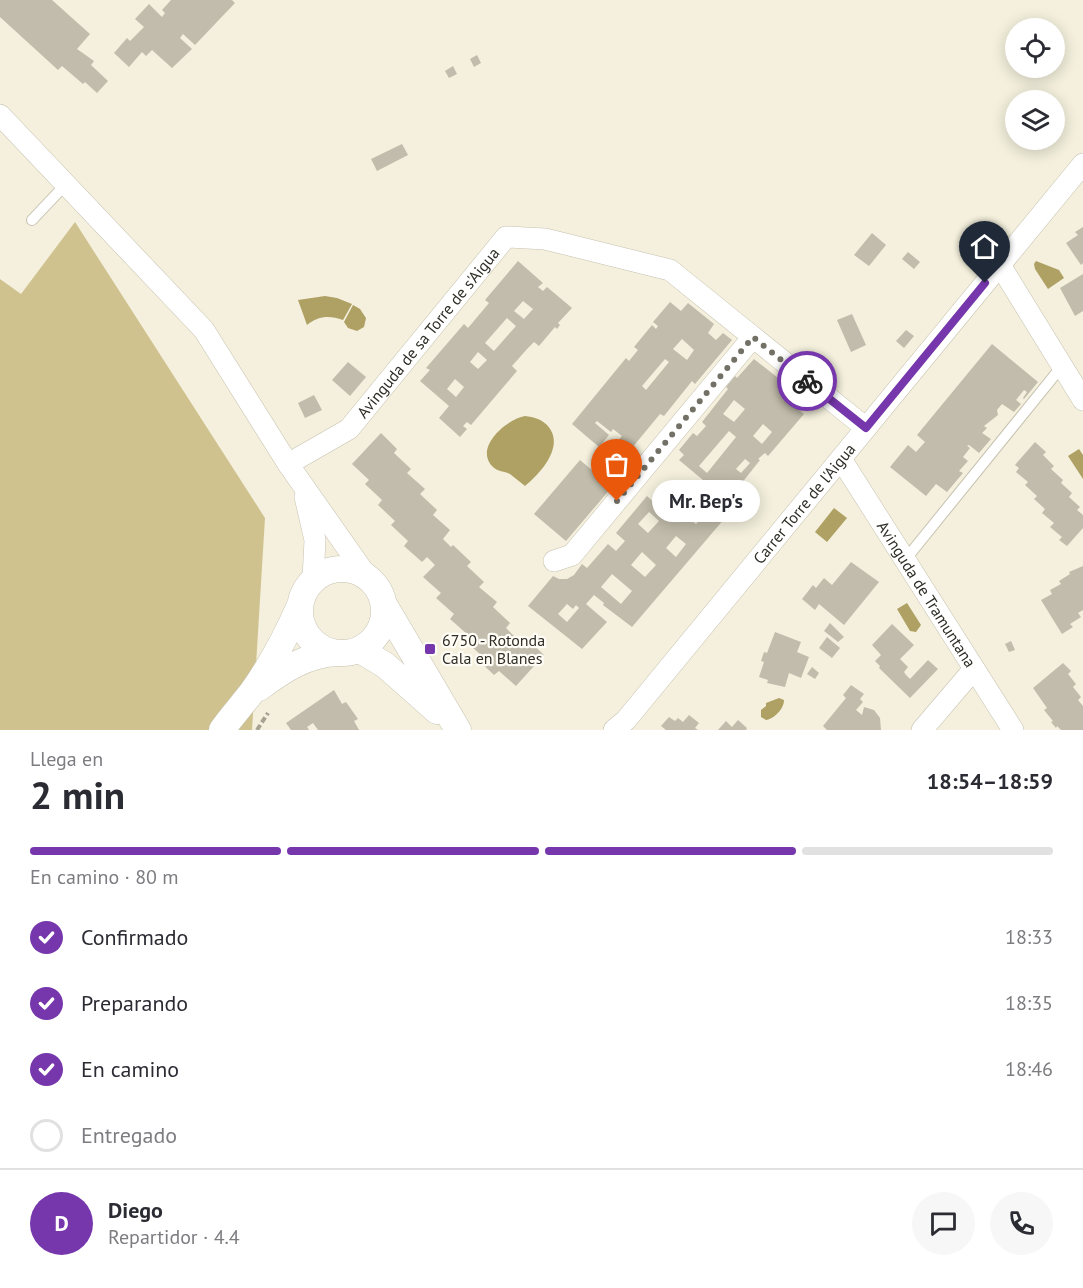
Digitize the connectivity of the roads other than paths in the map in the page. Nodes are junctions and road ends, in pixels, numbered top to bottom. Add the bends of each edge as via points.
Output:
1 (0, 115) edge
2 (1083, 164) edge
3 (66, 183) junction
4 (32, 220) dead end
5 (1000, 265) junction
6 (753, 337) junction
7 (1062, 366) junction
8 (1083, 400) edge
9 (866, 428) junction
10 (841, 459) junction
11 (288, 464) junction
12 (302, 484) junction
13 (905, 560) junction
14 (554, 561) dead end
15 (366, 575) junction
16 (313, 579) junction
17 (300, 605) junction
18 (385, 606) junction
19 (349, 651) junction
20 (975, 669) junction
21 (262, 699) junction
22 (456, 728) edge
23 (222, 730) edge
24 (614, 730) edge
25 (922, 730) edge
26 (1013, 730) edge

1 - 3 street
2 - 5 street, Carrer Torre de l'Aigua
3 - 4 lane
3 - 11 street via 204,330
5 - 7 street
5 - 9 street, Carrer Torre de l'Aigua
6 - 9 street
6 - 11 street, Avinguda de sa Torre de s'Aigua via 670,270 544,239 506,237 349,429
6 - 14 street via 572,555
7 - 8 street
7 - 13 lane
9 - 10 street, Carrer Torre de l'Aigua
10 - 13 street, Avinguda de Tramuntana
10 - 24 street, Carrer Torre de l'Aigua
11 - 12 street
12 - 15 street
12 - 16 street via 315,540
13 - 20 street, Avinguda de Tramuntana
15 - 16 street via 346,568 328,570
15 - 18 street via 378,587
16 - 17 street
17 - 19 street via 299,615 310,639 326,651
17 - 21 street
18 - 19 street via 377,636
18 - 22 street
19 - 21 street via 306,658 281,672
19 - 22 street via 385,665
20 - 25 street
20 - 26 street, Avinguda de Tramuntana
21 - 23 street

